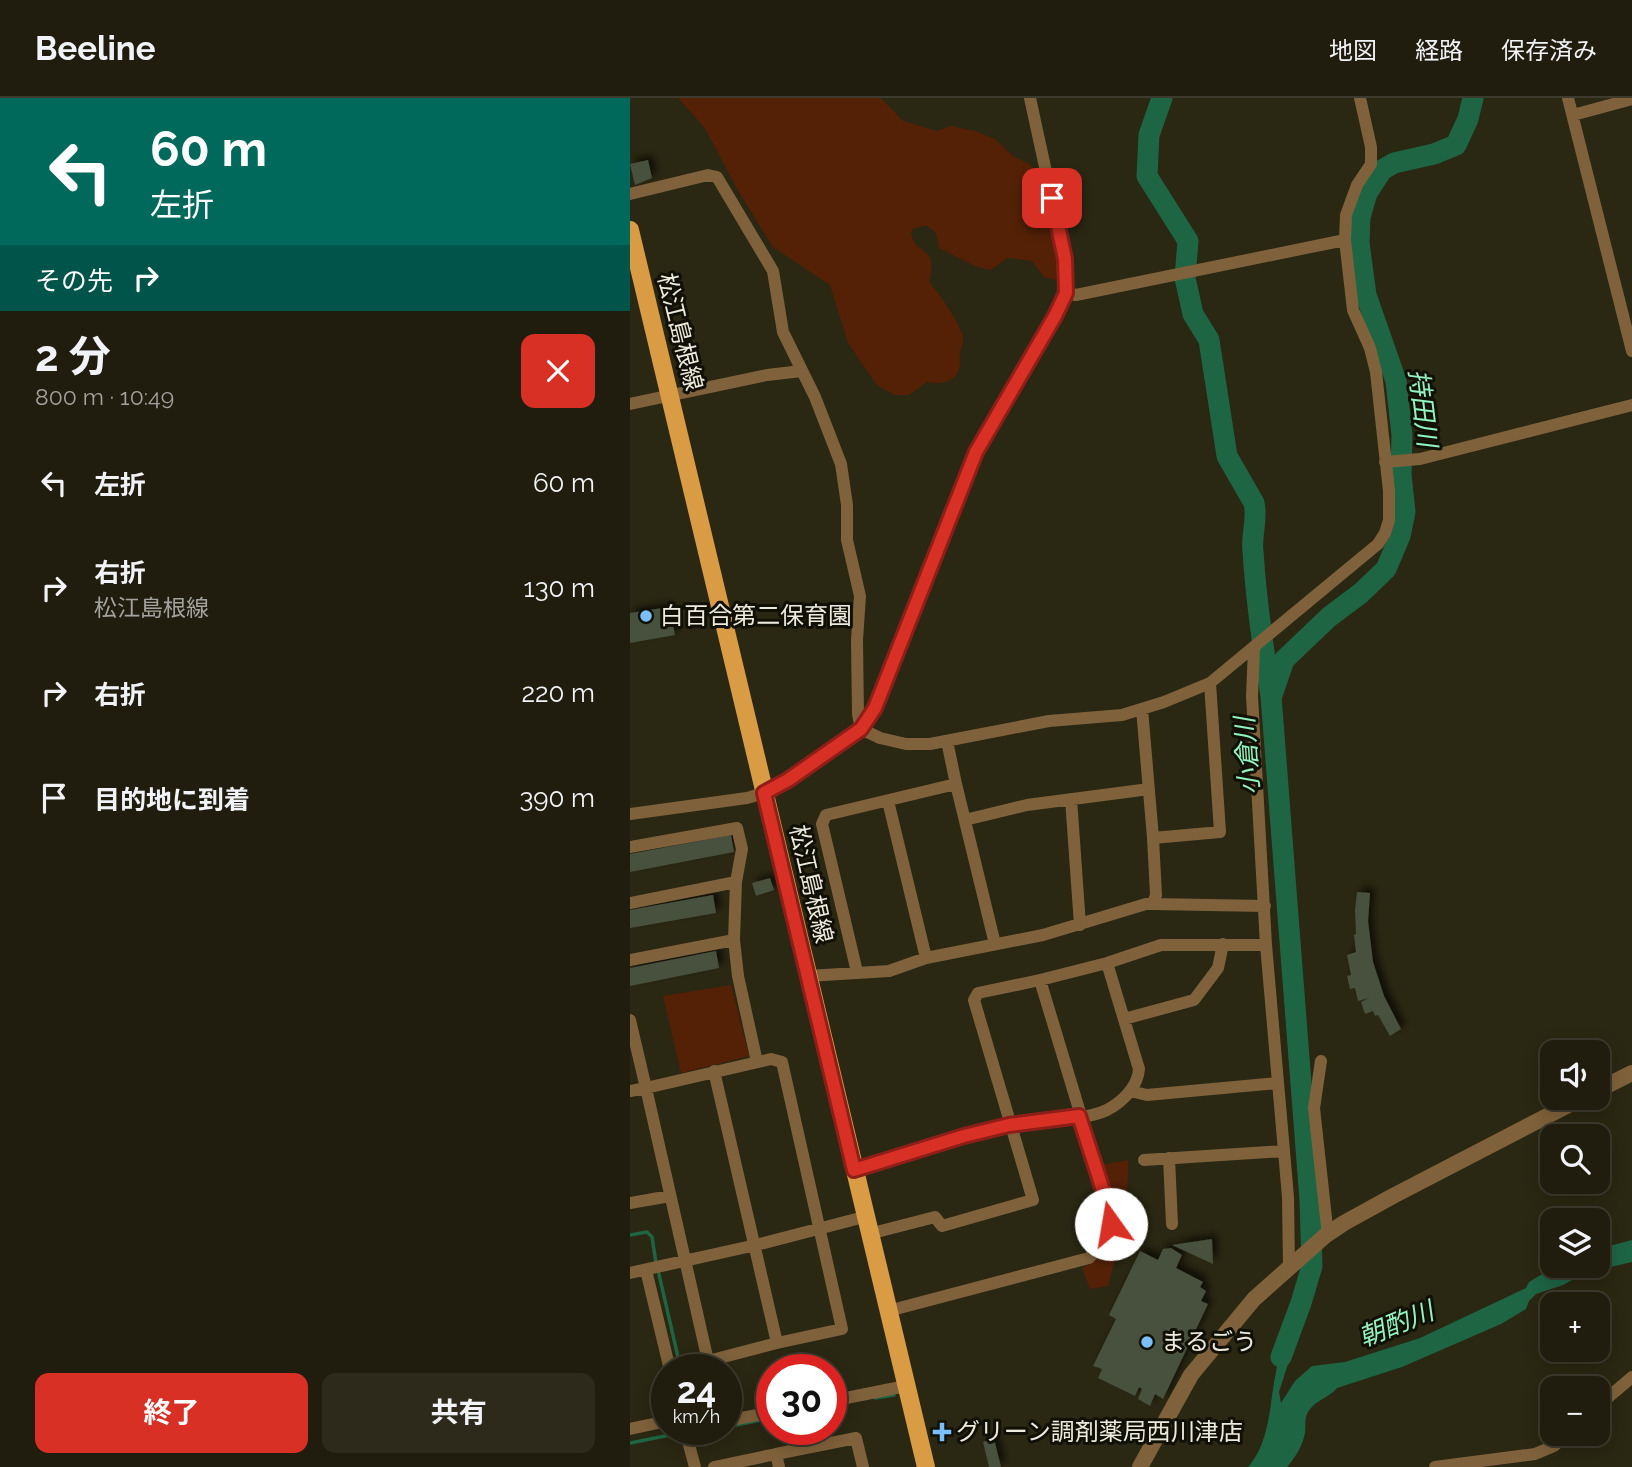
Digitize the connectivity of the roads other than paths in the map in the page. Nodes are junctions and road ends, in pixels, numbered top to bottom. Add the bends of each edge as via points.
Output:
1 (1030, 98) edge
2 (1360, 98) edge
3 (1568, 98) edge
4 (1632, 99) edge
5 (1573, 115) junction
6 (630, 194) edge
7 (630, 230) edge
8 (1345, 240) junction
9 (1066, 293) junction
10 (1632, 351) edge
11 (802, 371) junction
12 (670, 396) junction
13 (630, 404) edge
14 (1632, 405) edge
15 (1387, 462) junction
16 (1255, 648) junction
17 (1210, 683) junction
18 (1142, 709) junction
19 (861, 729) junction
20 (947, 741) junction
21 (956, 784) junction
22 (1149, 789) junction
23 (764, 793) junction
24 (1071, 799) junction
25 (888, 801) junction
26 (630, 814) edge
27 (965, 820) junction
28 (1153, 838) junction
29 (630, 847) edge
30 (736, 882) junction
31 (630, 903) edge
32 (1153, 904) junction
33 (1265, 906) junction
34 (1080, 925) junction
35 (734, 940) junction
36 (995, 944) junction
37 (1223, 944) junction
38 (1266, 945) junction
39 (926, 958) junction
40 (630, 960) edge
41 (1107, 963) junction
42 (857, 972) junction
43 (808, 976) junction
44 (1040, 980) junction
45 (1124, 1019) junction
46 (630, 1020) edge
47 (1321, 1061) dead end
48 (757, 1062) junction
49 (714, 1071) junction
50 (1632, 1073) edge
51 (1278, 1083) junction
52 (1610, 1084) edge
53 (646, 1088) junction
54 (630, 1091) edge
55 (1130, 1091) junction
56 (1559, 1110) edge
57 (1079, 1116) junction
58 (1009, 1125) junction
59 (1283, 1151) junction
60 (1169, 1158) junction
61 (1144, 1160) dead end
62 (854, 1170) junction
63 (670, 1195) junction
64 (630, 1203) edge
65 (1172, 1223) dead end
66 (867, 1226) junction
67 (820, 1230) junction
68 (1326, 1231) junction
69 (756, 1245) junction
70 (686, 1261) junction
71 (1293, 1264) junction
72 (646, 1270) junction
73 (630, 1273) edge
74 (888, 1311) junction
75 (777, 1343) junction
76 (666, 1354) edge
77 (1632, 1377) edge
78 (906, 1386) junction
79 (1610, 1396) edge
80 (847, 1398) edge
81 (651, 1424) edge
82 (630, 1429) edge
83 (690, 1445) edge
84 (1554, 1446) edge
85 (776, 1454) junction
86 (695, 1467) edge
87 (714, 1467) edge
88 (779, 1467) edge
89 (863, 1467) edge
90 (926, 1467) edge
91 (1140, 1467) edge
92 (1435, 1467) edge

1 - 9 street via 1065,259
2 - 8 street via 1371,164 1346,215
3 - 5 street
4 - 5 street
5 - 10 street
6 - 11 street via 708,175 719,180 774,271 783,332
7 - 12 main road, 松江島根線
8 - 9 street via 1076,295
8 - 15 street via 1353,310 1377,372
9 - 19 street via 976,452 881,694
11 - 12 street via 767,374
11 - 19 street via 841,464 847,540 860,596
12 - 13 street
12 - 23 main road, 松江島根線
14 - 15 street via 1416,459
15 - 16 street via 1389,520 1378,544
16 - 17 street
16 - 33 street via 1252,696
17 - 18 street
17 - 28 street via 1220,832
18 - 20 street
18 - 22 street
19 - 20 street via 905,744
19 - 23 street
20 - 21 street
21 - 25 street
21 - 27 street
22 - 24 street
22 - 28 street
23 - 26 street
23 - 43 main road, 松江島根線
24 - 27 street
24 - 34 street
25 - 39 street
25 - 42 street via 826,815 822,824
27 - 36 street
28 - 32 street
29 - 30 street via 737,828 741,849
30 - 31 street
30 - 35 street
32 - 33 street
32 - 34 street
33 - 38 street
34 - 36 street
35 - 40 street
35 - 48 street
36 - 39 street
37 - 38 street
37 - 41 street via 1161,945
37 - 45 street via 1218,968 1194,1000
38 - 51 street
39 - 42 street via 889,971
41 - 44 street
41 - 45 street
42 - 43 street
43 - 62 main road, 松江島根線
44 - 57 street
44 - 58 street via 978,993 974,1000
45 - 55 street via 1139,1069
46 - 53 street
47 - 68 street via 1314,1108
48 - 49 street
48 - 67 street via 782,1062
49 - 53 street
49 - 69 street
50 - 52 street
51 - 55 street via 1147,1095
51 - 59 street
53 - 54 street
53 - 63 street
55 - 57 street via 1104,1111
56 - 68 street
57 - 58 street
57 - 74 street via 1110,1212 1106,1242 1089,1258
58 - 62 street
58 - 66 street via 1033,1200 942,1226 935,1217
59 - 60 street
59 - 71 street
60 - 61 street
60 - 65 street
62 - 66 main road, 松江島根線
63 - 64 street
63 - 70 street
66 - 67 street
66 - 74 main road, 松江島根線
67 - 69 street
67 - 75 street via 842,1329
68 - 71 street
69 - 70 street
69 - 75 street
70 - 72 street
70 - 75 street via 708,1361
71 - 91 street via 1254,1299 1191,1375
72 - 73 street
72 - 76 street
74 - 78 main road, 松江島根線
77 - 79 street
78 - 80 street
78 - 90 main road, 松江島根線
81 - 82 street
83 - 86 street
84 - 92 street via 1535,1454
85 - 87 street
85 - 88 street
85 - 89 street via 856,1437

